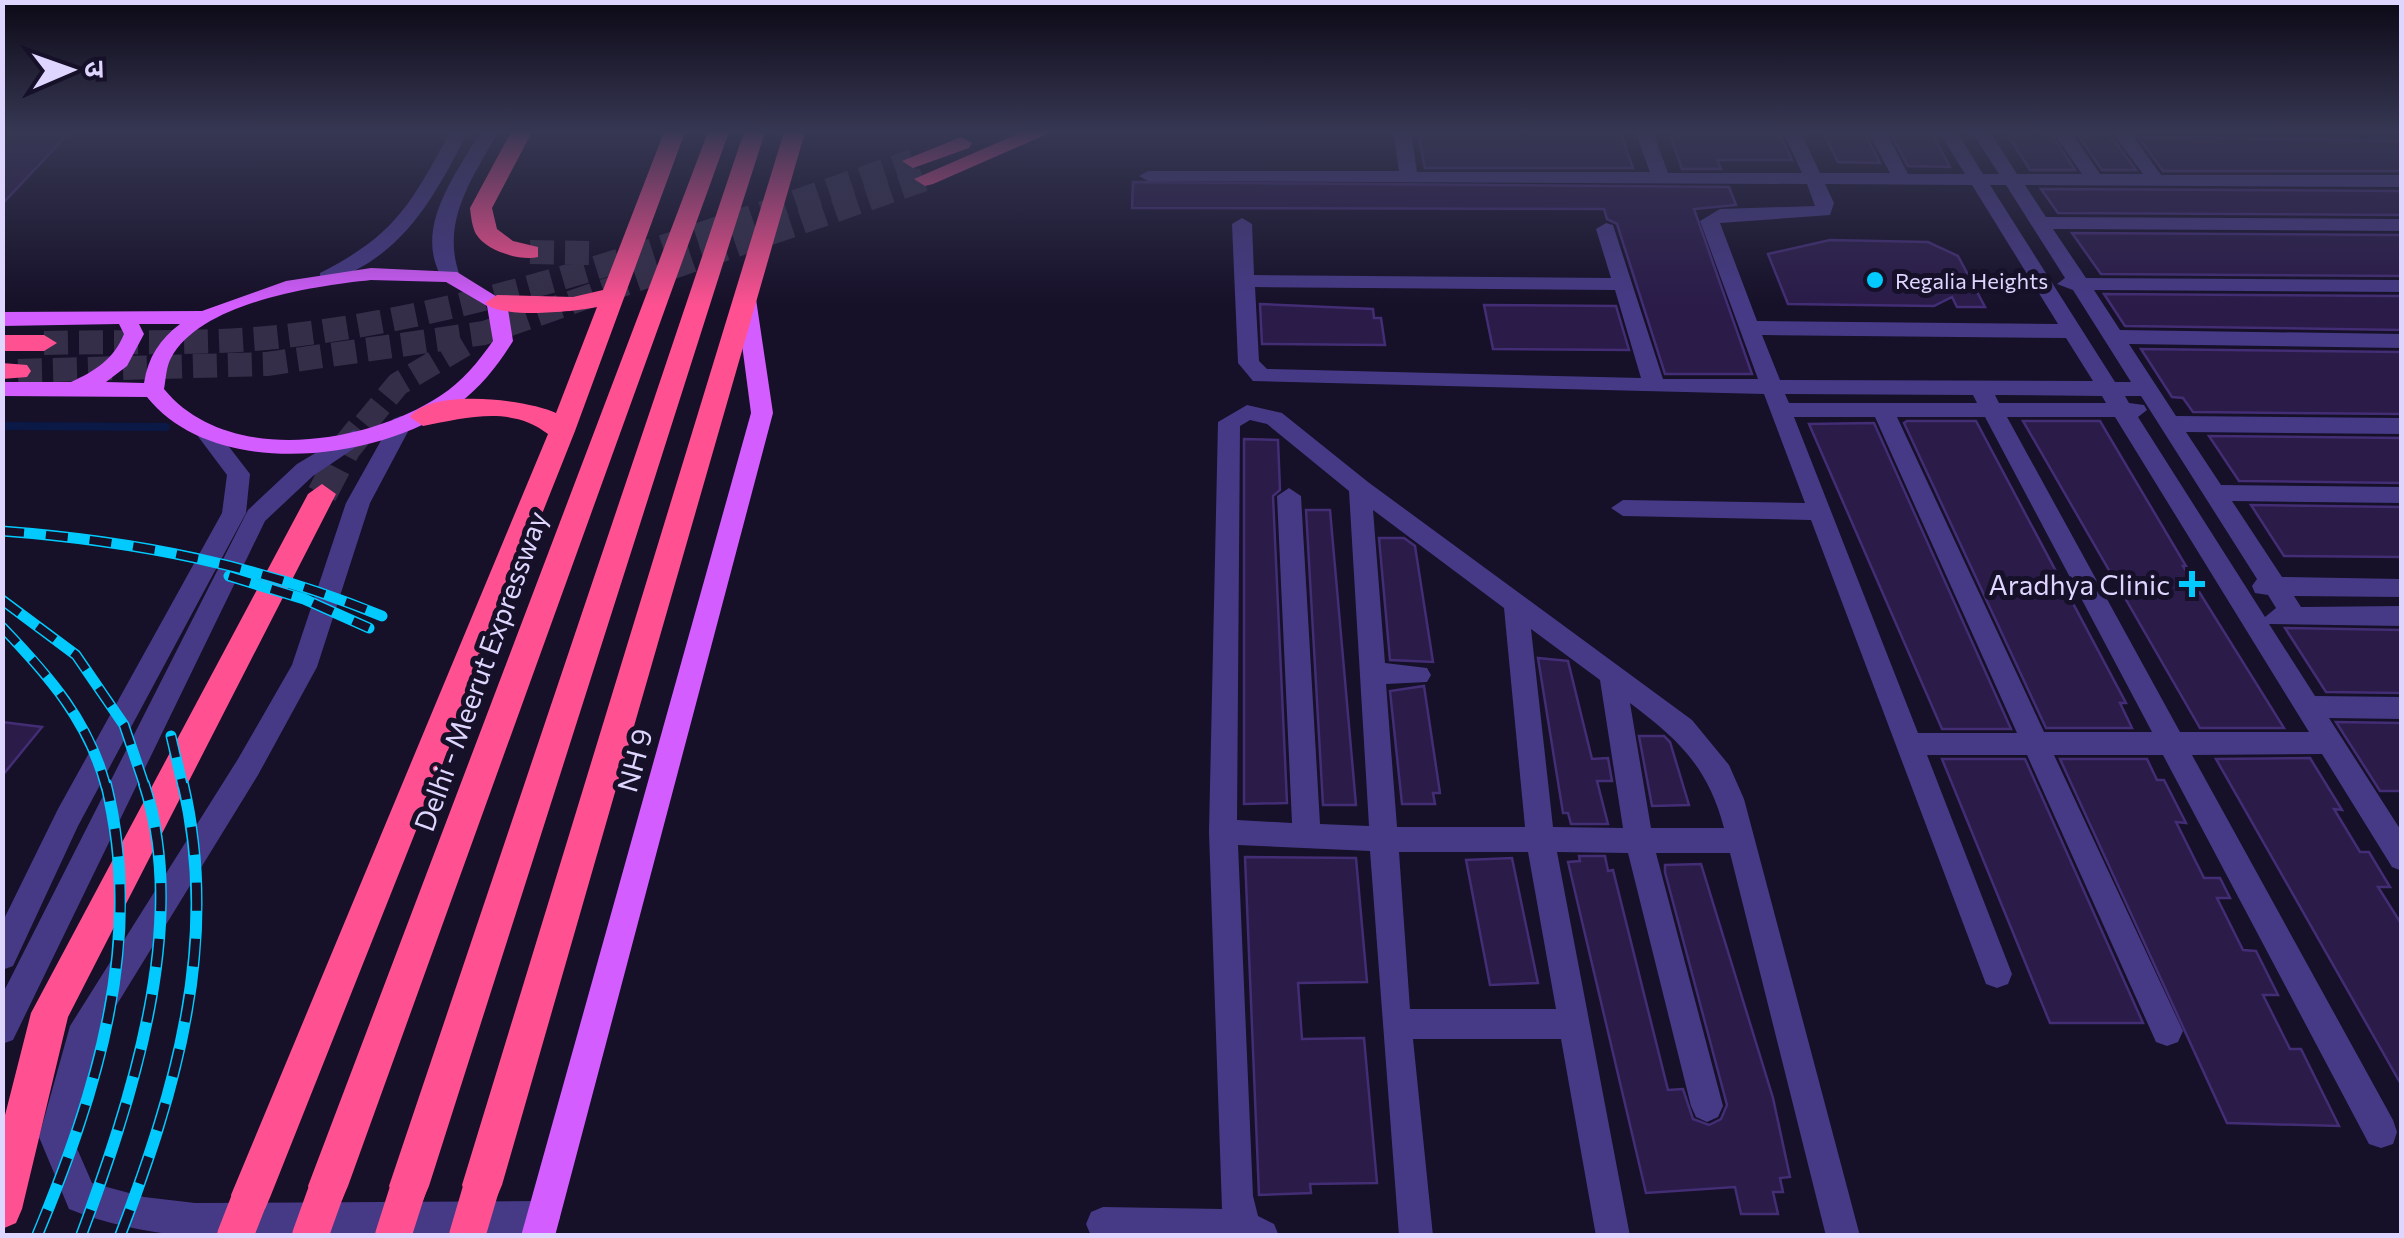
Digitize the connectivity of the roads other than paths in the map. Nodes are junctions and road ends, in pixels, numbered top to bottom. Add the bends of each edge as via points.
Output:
1 (427, 190) edge
2 (459, 190) edge
3 (491, 190) edge
4 (653, 190) edge
5 (698, 190) edge
6 (736, 190) edge
7 (778, 190) edge
8 (1820, 190) edge
9 (1980, 190) edge
10 (1981, 190) edge
11 (2019, 190) edge
12 (1242, 224) dead end
13 (2040, 224) junction
14 (2402, 225) edge
15 (1606, 229) dead end
16 (530, 252) tunnel mouth
17 (450, 276) junction
18 (327, 278) junction
19 (1244, 281) junction
20 (1623, 284) junction
21 (2079, 284) junction
22 (2402, 286) edge
23 (2045, 293) junction
24 (612, 296) junction
25 (746, 299) junction
26 (497, 303) junction
27 (126, 318) junction
28 (206, 318) junction
29 (2, 319) edge
30 (1748, 328) junction
31 (2069, 331) junction
32 (2113, 337) junction
33 (2402, 341) edge
34 (44, 342) tunnel mouth
35 (2, 343) edge
36 (8, 377) edge
37 (1654, 386) junction
38 (1770, 387) junction
39 (74, 389) junction
40 (2104, 389) junction
41 (2147, 389) junction
42 (153, 390) junction
43 (1986, 399) junction
44 (1780, 410) junction
45 (1883, 410) junction
46 (2124, 410) junction
47 (2165, 417) junction
48 (412, 420) junction
49 (2402, 426) edge
50 (204, 431) junction
51 (562, 431) junction
52 (354, 438) junction
53 (1360, 488) junction
54 (2214, 493) junction
55 (322, 494) tunnel mouth
56 (2402, 495) edge
57 (1289, 496) dead end
58 (1622, 508) dead end
59 (1819, 512) junction
60 (2234, 586) junction
61 (2274, 586) junction
62 (2402, 588) edge
63 (1516, 604) junction
64 (2294, 616) junction
65 (2402, 616) edge
66 (2255, 617) junction
67 (1372, 674) junction
68 (1418, 675) dead end
69 (1612, 675) junction
70 (2310, 707) junction
71 (2402, 708) edge
72 (2331, 742) junction
73 (2036, 743) junction
74 (2171, 743) junction
75 (1908, 744) junction
76 (1223, 832) junction
77 (1307, 836) junction
78 (1383, 839) junction
79 (1540, 840) junction
80 (1640, 841) junction
81 (1741, 841) junction
82 (2399, 849) edge
83 (2, 956) edge
84 (1997, 974) dead end
85 (1396, 1024) junction
86 (1573, 1024) junction
87 (2, 1029) edge
88 (2167, 1030) dead end
89 (1707, 1106) dead end
90 (2381, 1132) dead end
91 (2, 1209) edge
92 (1104, 1224) dead end
93 (540, 1227) edge
94 (1252, 1231) edge
95 (234, 1236) edge
96 (310, 1236) edge
97 (393, 1236) edge
98 (467, 1236) edge
99 (1416, 1236) edge
100 (1613, 1236) edge
101 (1842, 1236) edge

1 - 18 street via 409,223 375,252
2 - 17 street via 443,220 439,248
3 - 16 highway via 481,208 486,232
4 - 24 highway
5 - 96 highway, Delhi - Meerut Expressway, bridge
6 - 97 highway, bridge
7 - 25 highway
8 - 30 street via 1823,211 1720,215 1710,221
9 - 23 street
10 - 23 street
11 - 13 street
12 - 19 street
13 - 14 street
13 - 21 street
15 - 20 street
17 - 18 main road
17 - 26 main road
18 - 28 main road
19 - 20 street
19 - 37 street via 1250,363 1261,376
20 - 37 street
21 - 22 street
21 - 23 street
21 - 32 street
23 - 31 street
24 - 26 highway via 563,306
24 - 51 highway
25 - 93 main road, NH 9 via 762,413
25 - 98 highway, bridge
26 - 48 main road via 503,340 495,360 477,382
27 - 28 main road
27 - 29 main road
27 - 39 main road via 134,334 130,348 103,377
28 - 42 main road via 161,356
30 - 31 street
30 - 38 street
31 - 40 street
32 - 33 street
32 - 41 street
34 - 35 highway
36 - 39 main road
37 - 38 street
38 - 43 street
38 - 44 street
39 - 42 main road
40 - 41 street
40 - 43 street
40 - 46 street
41 - 47 street
42 - 50 main road via 184,422
43 - 45 street
43 - 46 street
43 - 74 street
44 - 45 street
44 - 59 street
45 - 73 street
46 - 47 street
46 - 60 street
47 - 49 street
47 - 54 street
48 - 51 highway via 492,404 542,412
48 - 52 main road
48 - 93 street via 358,502 304,668 86,1026 55,1138 81,1197 144,1214
50 - 52 main road via 285,446
50 - 83 street via 238,474 234,514 68,818
51 - 95 highway, bridge
52 - 87 street via 256,516
53 - 63 street
53 - 67 street
53 - 76 street via 1274,418 1247,412 1229,422
54 - 56 street
54 - 61 street
55 - 91 highway via 50,1013
57 - 77 street
58 - 59 street
59 - 75 street
60 - 61 street
60 - 66 street
61 - 62 street
61 - 64 street
63 - 69 street
63 - 79 street
64 - 65 street
64 - 66 street
66 - 70 street
67 - 68 street
67 - 78 street
69 - 80 street
69 - 81 street via 1702,747 1719,773
70 - 71 street
70 - 72 street
72 - 74 street
72 - 82 street
73 - 74 street
73 - 75 street
73 - 88 street
74 - 90 street
75 - 84 street
76 - 77 street
76 - 94 street via 1236,1196
77 - 78 street
78 - 79 street
78 - 85 street
79 - 80 street
79 - 86 street
80 - 81 street
80 - 89 street
81 - 101 street
85 - 86 street
85 - 99 street
86 - 100 street
92 - 94 street

